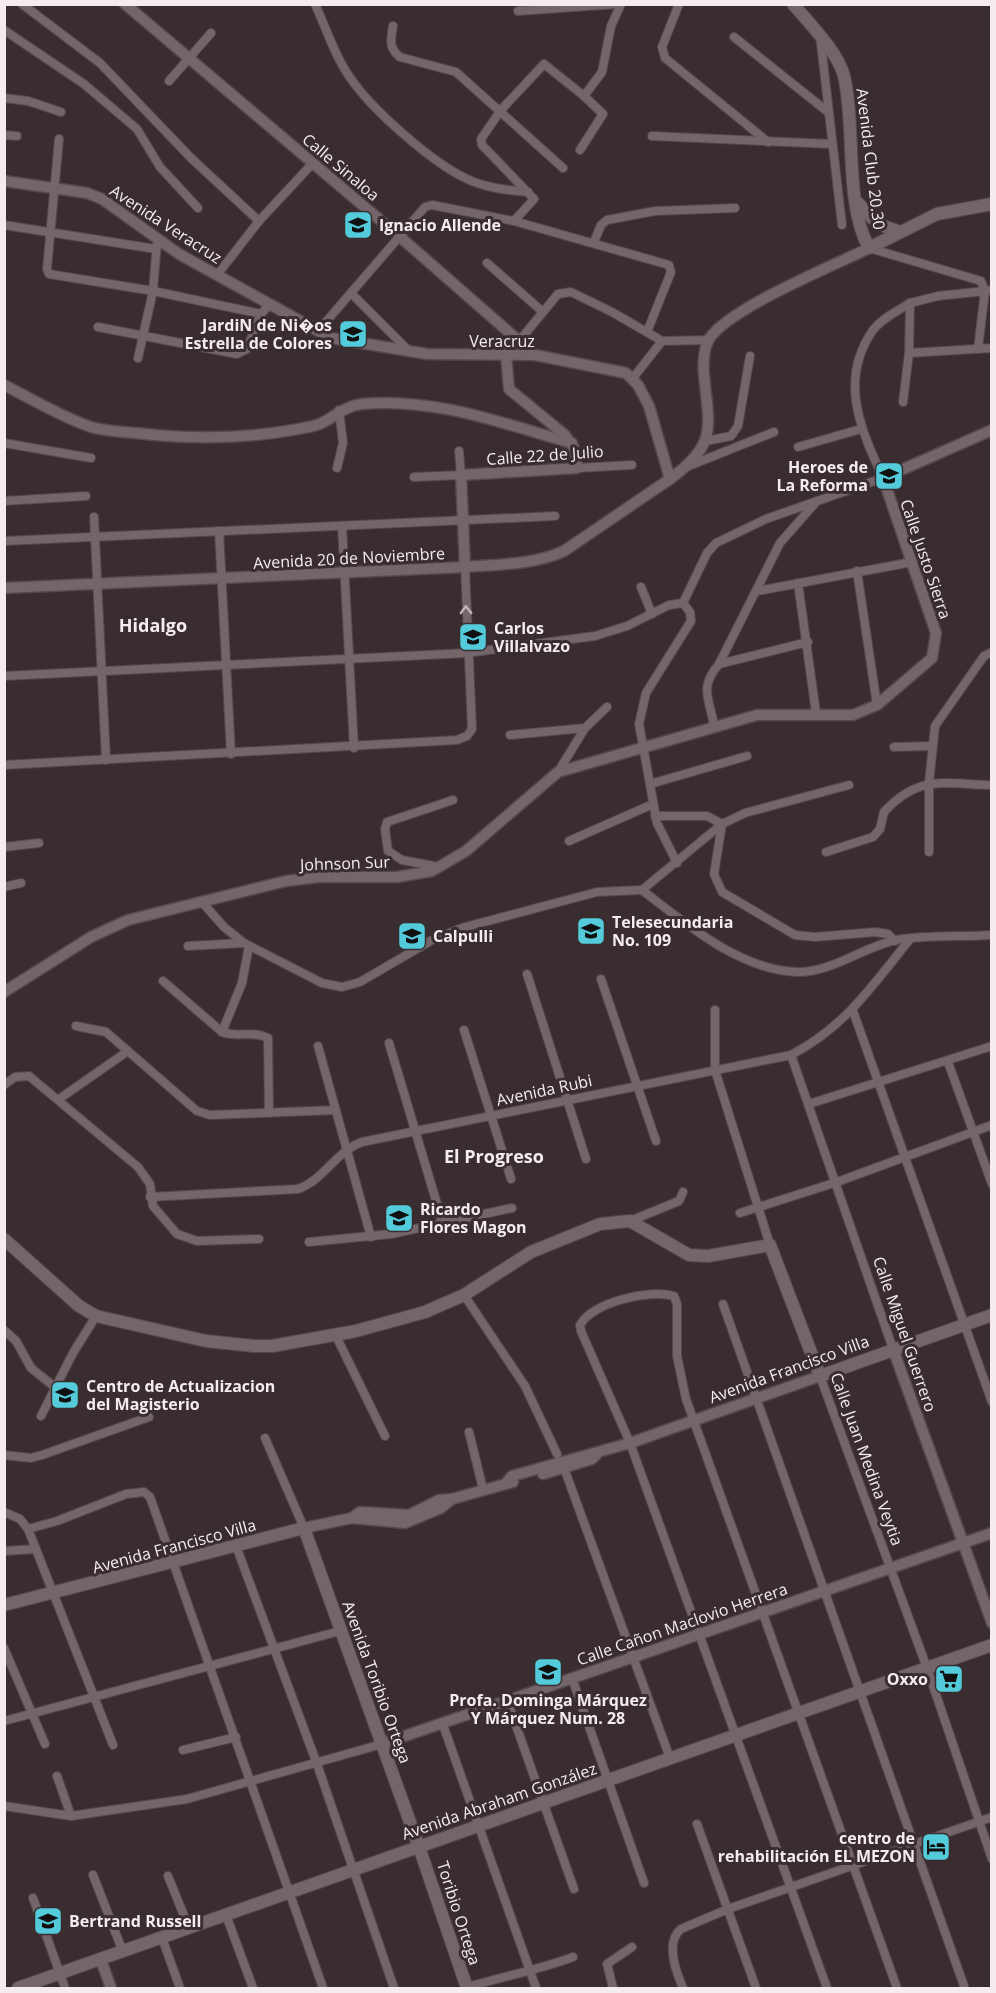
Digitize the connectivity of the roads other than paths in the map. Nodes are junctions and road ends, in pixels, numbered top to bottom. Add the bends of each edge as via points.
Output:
1 (22, 4) edge
2 (125, 4) edge
3 (315, 4) edge
4 (619, 4) edge
5 (679, 4) edge
6 (793, 4) edge
7 (518, 11) dead end
8 (393, 26) dead end
9 (4, 30) edge
10 (211, 33) dead end
11 (820, 35) junction
12 (734, 37) dead end
13 (189, 57) junction
14 (169, 81) dead end
15 (584, 96) junction
16 (4, 98) edge
17 (501, 110) junction
18 (61, 111) dead end
19 (828, 112) junction
20 (4, 135) edge
21 (17, 136) dead end
22 (652, 136) dead end
23 (59, 139) dead end
24 (768, 142) junction
25 (832, 144) junction
26 (580, 150) dead end
27 (312, 164) junction
28 (563, 168) dead end
29 (4, 181) edge
30 (54, 188) junction
31 (528, 192) junction
32 (856, 201) junction
33 (992, 204) edge
34 (198, 208) dead end
35 (735, 208) dead end
36 (259, 221) junction
37 (514, 221) junction
38 (4, 225) edge
39 (842, 225) dead end
40 (49, 231) junction
41 (900, 232) junction
42 (399, 236) junction
43 (594, 242) junction
44 (157, 244) junction
45 (869, 248) junction
46 (488, 263) dead end
47 (217, 275) junction
48 (988, 290) edge
49 (153, 291) junction
50 (351, 293) junction
51 (910, 303) junction
52 (270, 304) junction
53 (543, 312) junction
54 (261, 314) junction
55 (98, 327) dead end
56 (318, 331) junction
57 (647, 332) junction
58 (144, 334) junction
59 (709, 340) junction
60 (519, 341) junction
61 (662, 342) junction
62 (992, 348) edge
63 (407, 349) junction
64 (978, 349) junction
65 (909, 353) junction
66 (506, 354) junction
67 (535, 355) junction
68 (750, 356) dead end
69 (138, 358) dead end
70 (633, 378) junction
71 (4, 385) edge
72 (903, 402) dead end
73 (339, 410) junction
74 (992, 430) edge
75 (861, 431) junction
76 (774, 432) dead end
77 (706, 441) junction
78 (4, 443) edge
79 (572, 443) junction
80 (798, 447) dead end
81 (459, 451) dead end
82 (91, 458) dead end
83 (632, 465) dead end
84 (686, 467) junction
85 (337, 468) dead end
86 (577, 468) junction
87 (461, 475) junction
88 (414, 477) dead end
89 (883, 478) junction
90 (670, 479) junction
91 (86, 496) dead end
92 (818, 500) junction
93 (4, 501) edge
94 (555, 516) dead end
95 (94, 517) dead end
96 (464, 519) junction
97 (342, 526) junction
98 (219, 531) junction
99 (96, 537) junction
100 (4, 541) edge
101 (912, 562) junction
102 (465, 567) junction
103 (857, 571) junction
104 (343, 572) junction
105 (221, 579) junction
106 (798, 583) junction
107 (99, 585) junction
108 (641, 587) dead end
109 (4, 588) edge
110 (757, 591) junction
111 (683, 603) junction
112 (652, 614) junction
113 (808, 642) junction
114 (467, 653) junction
115 (989, 653) edge
116 (348, 658) junction
117 (719, 664) junction
118 (226, 666) junction
119 (103, 671) junction
120 (4, 676) edge
121 (877, 705) junction
122 (607, 707) dead end
123 (816, 713) junction
124 (714, 725) junction
125 (585, 728) junction
126 (510, 735) dead end
127 (932, 746) junction
128 (894, 747) dead end
129 (354, 748) junction
130 (642, 748) junction
131 (231, 754) junction
132 (747, 756) dead end
133 (106, 760) junction
134 (4, 765) edge
135 (558, 772) junction
136 (929, 783) junction
137 (650, 784) junction
138 (849, 785) dead end
139 (992, 785) edge
140 (453, 800) dead end
141 (653, 804) junction
142 (655, 816) junction
143 (722, 824) junction
144 (569, 841) dead end
145 (39, 843) dead end
146 (4, 847) edge
147 (826, 852) dead end
148 (929, 852) dead end
149 (677, 863) junction
150 (439, 867) junction
151 (21, 883) dead end
152 (4, 887) edge
153 (642, 890) junction
154 (201, 902) junction
155 (992, 935) edge
156 (910, 939) junction
157 (895, 940) junction
158 (246, 945) junction
159 (188, 946) dead end
160 (527, 974) dead end
161 (601, 980) dead end
162 (164, 981) dead end
163 (4, 992) edge
164 (715, 1010) dead end
165 (853, 1011) junction
166 (76, 1026) dead end
167 (464, 1030) dead end
168 (222, 1032) junction
169 (389, 1043) dead end
170 (992, 1046) edge
171 (318, 1047) dead end
172 (128, 1051) junction
173 (791, 1055) junction
174 (948, 1062) junction
175 (715, 1070) junction
176 (879, 1084) junction
177 (4, 1085) edge
178 (638, 1085) junction
179 (59, 1099) junction
180 (566, 1100) junction
181 (809, 1104) junction
182 (336, 1110) junction
183 (269, 1113) junction
184 (490, 1116) junction
185 (992, 1125) edge
186 (416, 1130) junction
187 (973, 1131) junction
188 (656, 1141) dead end
189 (346, 1149) junction
190 (904, 1156) junction
191 (586, 1159) dead end
192 (511, 1179) dead end
193 (837, 1182) junction
194 (992, 1184) edge
195 (683, 1192) dead end
196 (150, 1197) junction
197 (512, 1208) dead end
198 (757, 1208) junction
199 (740, 1213) dead end
200 (630, 1221) junction
201 (443, 1224) junction
202 (371, 1237) junction
203 (4, 1239) edge
204 (259, 1239) dead end
205 (309, 1242) dead end
206 (771, 1245) junction
207 (464, 1295) junction
208 (723, 1304) dead end
209 (992, 1315) edge
210 (96, 1316) junction
211 (964, 1324) junction
212 (4, 1330) edge
213 (335, 1334) junction
214 (893, 1349) junction
215 (820, 1376) junction
216 (56, 1388) junction
217 (757, 1399) junction
218 (992, 1402) edge
219 (41, 1416) dead end
220 (149, 1417) dead end
221 (694, 1420) junction
222 (469, 1432) dead end
223 (385, 1436) dead end
224 (265, 1438) dead end
225 (630, 1443) junction
226 (557, 1454) dead end
227 (597, 1454) junction
228 (4, 1455) edge
229 (564, 1468) junction
230 (507, 1482) junction
231 (483, 1489) junction
232 (4, 1512) edge
233 (304, 1528) junction
234 (28, 1529) junction
235 (992, 1533) edge
236 (962, 1544) junction
237 (236, 1546) junction
238 (36, 1549) junction
239 (4, 1551) edge
240 (172, 1563) junction
241 (889, 1569) junction
242 (826, 1590) junction
243 (55, 1594) junction
244 (4, 1605) edge
245 (763, 1612) junction
246 (992, 1623) edge
247 (340, 1631) junction
248 (700, 1634) junction
249 (992, 1645) edge
250 (4, 1648) edge
251 (274, 1649) junction
252 (632, 1657) junction
253 (211, 1666) junction
254 (927, 1668) junction
255 (572, 1678) junction
256 (862, 1691) junction
257 (97, 1698) junction
258 (507, 1700) junction
259 (799, 1713) junction
260 (33, 1714) junction
261 (4, 1721) edge
262 (442, 1722) junction
263 (736, 1735) junction
264 (236, 1737) junction
265 (45, 1744) dead end
266 (382, 1744) junction
267 (113, 1745) dead end
268 (183, 1750) dead end
269 (670, 1758) junction
270 (317, 1764) junction
271 (57, 1776) dead end
272 (608, 1780) junction
273 (251, 1783) junction
274 (543, 1803) junction
275 (4, 1806) edge
276 (71, 1816) junction
277 (992, 1817) edge
278 (978, 1822) junction
279 (697, 1824) dead end
280 (481, 1825) junction
281 (914, 1844) junction
282 (419, 1847) junction
283 (992, 1858) edge
284 (854, 1865) junction
285 (353, 1870) junction
286 (93, 1875) dead end
287 (168, 1876) dead end
288 (644, 1883) dead end
289 (791, 1887) junction
290 (574, 1889) dead end
291 (290, 1893) junction
292 (33, 1898) dead end
293 (728, 1909) junction
294 (226, 1915) junction
295 (189, 1928) junction
296 (162, 1938) junction
297 (632, 1947) dead end
298 (123, 1952) junction
299 (573, 1957) dead end
300 (100, 1959) junction
301 (530, 1969) junction
302 (60, 1974) junction
303 (964, 1986) dead end
304 (466, 1988) edge
305 (18, 1989) edge
306 (65, 1989) edge
307 (111, 1989) edge
308 (180, 1989) edge
309 (253, 1989) edge
310 (323, 1989) edge
311 (394, 1989) edge
312 (536, 1989) edge
313 (613, 1989) edge
314 (683, 1989) edge
315 (756, 1989) edge
316 (827, 1989) edge
317 (897, 1989) edge

1 - 36 street via 100,63 191,158
2 - 13 street, Calle Sinaloa
3 - 31 street via 354,84 393,124 465,178 490,187
4 - 7 street
4 - 15 street via 610,26 602,72
5 - 24 street via 662,46 665,58
6 - 11 main road
8 - 17 street via 393,52 456,72
9 - 34 street via 75,77 129,122 160,167
10 - 13 street
11 - 19 street
11 - 32 main road, Avenida Club 20.30 via 844,74
12 - 19 street
13 - 14 street
13 - 27 street, Calle Sinaloa
15 - 17 street via 544,64
15 - 26 street via 603,114
16 - 18 street
17 - 28 street
17 - 31 street via 481,139 482,145
19 - 25 street
20 - 21 street
22 - 24 street
23 - 30 street
24 - 25 street
25 - 39 street
27 - 36 street
27 - 42 street, Calle Sinaloa
29 - 30 street, Avenida Veracruz
30 - 40 street
30 - 44 street, Avenida Veracruz via 102,199
31 - 37 street via 534,200
32 - 41 main road via 878,224
32 - 45 main road, Avenida Club 20.30 via 861,234
33 - 41 main road via 938,214
35 - 43 street via 655,211 607,220
36 - 47 street
37 - 42 street via 432,205 425,207
37 - 43 street
38 - 40 street
40 - 44 street
40 - 49 street via 49,274
41 - 45 main road
42 - 50 street
42 - 60 street, Calle Sinaloa
43 - 57 street via 671,268
44 - 47 street, Avenida Veracruz
44 - 49 street
45 - 48 street via 981,281
45 - 59 street via 768,297 721,327
46 - 53 street
47 - 52 street, Avenida Veracruz
48 - 51 street
48 - 64 street
49 - 54 street
49 - 58 street
50 - 56 street
50 - 63 street
51 - 65 street
51 - 75 street, Calle Justo Sierra via 874,329 861,352 855,396
52 - 54 street
52 - 56 street, Veracruz
53 - 57 street via 564,292 571,292
53 - 60 street
54 - 58 street via 242,353
55 - 58 street
56 - 63 street, Veracruz via 342,341
57 - 61 street
58 - 69 street
59 - 61 street
59 - 77 street via 703,366 709,431
60 - 67 street, Calle Sinaloa
61 - 70 street
62 - 64 street
63 - 66 street, Veracruz via 455,356
64 - 65 street
65 - 72 street
66 - 67 street, Veracruz
66 - 79 street via 511,393 554,424
67 - 70 street, Veracruz via 618,370
68 - 77 street via 738,426 730,435
70 - 90 street via 649,406
71 - 73 street via 94,428 180,438 219,439 316,426
73 - 79 street via 360,404 406,403 459,412
73 - 85 street via 343,443
74 - 89 street
75 - 80 street
75 - 89 street, Calle Justo Sierra
76 - 84 street
77 - 84 street, Avenida 20 de Noviembre
78 - 82 street
79 - 86 street
81 - 87 street
83 - 86 street, Calle 22 de Julio
84 - 90 street, Avenida 20 de Noviembre
86 - 87 street, Calle 22 de Julio
87 - 88 street
87 - 96 street
89 - 92 street
89 - 101 street, Calle Justo Sierra
90 - 102 street, Avenida 20 de Noviembre via 550,558
91 - 93 street
92 - 110 street via 780,543
92 - 111 street via 766,519 711,547
94 - 96 street, Avenida 20 de Noviembre
95 - 99 street
96 - 97 street, Avenida 20 de Noviembre
96 - 102 street
97 - 98 street, Avenida 20 de Noviembre
97 - 104 street
98 - 99 street, Avenida 20 de Noviembre
98 - 105 street
99 - 100 street, Avenida 20 de Noviembre
99 - 107 street
101 - 103 street
101 - 121 street, Calle Justo Sierra via 936,633 935,646 932,658
102 - 104 street, Avenida 20 de Noviembre
114 -> 102 street
103 - 106 street
103 - 121 street
104 - 105 street, Avenida 20 de Noviembre
104 - 116 street
105 - 107 street, Avenida 20 de Noviembre
105 - 118 street
106 - 110 street
106 - 113 street
107 - 109 street, Avenida 20 de Noviembre
107 - 119 street
108 - 112 street
110 - 117 street
111 - 112 street
111 - 130 street via 691,621 646,693 639,724
112 - 114 street via 595,636
113 - 117 street
113 - 123 street
114 - 116 street
114 - 129 street via 471,729 467,736
115 - 127 street via 938,719
116 - 118 street
116 - 129 street
117 - 124 street via 706,681
118 - 119 street
118 - 131 street
119 - 120 street
119 - 133 street
121 - 123 street, Calle Justo Sierra via 853,714
122 - 125 street, Johnson Sur
123 - 124 street, Calle Justo Sierra via 757,714
124 - 130 street, Calle Justo Sierra
125 - 126 street
125 - 135 street, Johnson Sur
127 - 128 street
127 - 136 street
129 - 131 street
130 - 135 street, Calle Justo Sierra
130 - 137 street
131 - 133 street
132 - 137 street
133 - 134 street
135 - 150 street, Johnson Sur via 466,851
136 - 139 street
136 - 147 street via 915,786 887,808 878,833
136 - 148 street
137 - 141 street
138 - 143 street via 745,813
140 - 150 street via 387,822 385,829 388,851 402,860
141 - 142 street
141 - 144 street
142 - 143 street via 707,816
142 - 149 street
143 - 149 street
143 - 157 street via 714,874 722,892 795,935 875,932
145 - 146 street
149 - 153 street
150 - 154 street, Johnson Sur via 397,877 286,881
151 - 152 street
153 - 157 street via 723,947 781,970 814,970
153 - 158 street via 597,892 465,927 342,987 322,983
154 - 158 street
154 - 163 street, Johnson Sur via 128,920 91,937
155 - 156 street
156 - 157 street
156 - 165 street, Avenida Rubi
158 - 159 street
158 - 168 street via 242,982
160 - 180 street
161 - 178 street
162 - 168 street
164 - 175 street, Calle Juan Medina Veytia
165 - 173 street, Avenida Rubi via 826,1035
165 - 176 street
166 - 172 street via 100,1029
167 - 184 street
168 - 183 street via 261,1034 268,1038
169 - 186 street
170 - 174 street
171 - 182 street
172 - 179 street
172 - 183 street via 197,1111 210,1115
173 - 175 street, Avenida Rubi
173 - 181 street, Calle Miguel Guerrero
174 - 176 street
174 - 187 street
175 - 178 street, Avenida Rubi
175 - 198 street, Calle Juan Medina Veytia
176 - 181 street
176 - 190 street
177 - 179 street via 15,1077 29,1076
178 - 180 street, Avenida Rubi
178 - 188 street
179 - 196 street via 138,1167 150,1184
180 - 184 street, Avenida Rubi
180 - 191 street
181 - 193 street, Calle Miguel Guerrero
182 - 183 street
182 - 189 street
184 - 186 street, Avenida Rubi
184 - 192 street
185 - 187 street
186 - 189 street, Avenida Rubi
186 - 201 street
187 - 190 street
187 - 194 street
189 - 196 street, Avenida Rubi via 314,1180 298,1189
189 - 202 street
190 - 193 street
190 - 211 street
193 - 198 street
193 - 214 street, Calle Miguel Guerrero
195 - 200 street via 679,1201
196 - 204 street via 154,1208 183,1238
197 - 201 street
198 - 199 street
198 - 206 street, Calle Juan Medina Veytia
200 - 206 main road via 689,1255 708,1256
200 - 207 main road via 600,1224 531,1252
201 - 202 street
202 - 205 street
203 - 210 main road via 79,1306
206 - 215 main road, Calle Juan Medina Veytia
207 - 213 main road via 406,1319
207 - 226 street via 525,1386
208 - 217 street
209 - 211 main road, Avenida Francisco Villa
210 - 213 main road via 206,1341 254,1346
210 - 216 street
211 - 214 main road, Avenida Francisco Villa
211 - 218 street
212 - 216 street via 16,1341 31,1368
213 - 223 street
214 - 215 main road, Avenida Francisco Villa
214 - 236 street, Calle Miguel Guerrero
215 - 217 street, Avenida Francisco Villa
215 - 241 street, Calle Juan Medina Veytia
216 - 219 street
217 - 221 street, Avenida Francisco Villa
217 - 242 street
220 - 228 street via 31,1458
221 - 225 street, Avenida Francisco Villa
221 - 225 street via 677,1356 674,1296 623,1298 585,1316 580,1325
221 - 245 street
222 - 231 street
224 - 233 street
225 - 227 street, Avenida Francisco Villa
225 - 248 street
227 - 229 street, Avenida Francisco Villa
227 - 230 street, Avenida Francisco Villa via 590,1452 534,1469
229 - 230 street, Avenida Francisco Villa
229 - 252 street
230 - 231 street, Avenida Francisco Villa
231 - 233 street, Avenida Francisco Villa via 452,1499 441,1508 405,1523 351,1518
232 - 234 street via 20,1519
233 - 237 main road, Avenida Francisco Villa
233 - 247 main road, Avenida Toribio Ortega
234 - 238 street
234 - 240 street via 126,1494 144,1492 150,1497
235 - 236 street, Calle Cañon Maclovio Herrera
236 - 241 street, Calle Cañon Maclovio Herrera
236 - 246 street, Calle Miguel Guerrero
237 - 240 main road, Avenida Francisco Villa
237 - 251 street
238 - 239 street
238 - 243 street
240 - 243 main road, Avenida Francisco Villa
240 - 253 street
241 - 242 street, Calle Cañon Maclovio Herrera
241 - 254 street, Calle Juan Medina Veytia
242 - 245 street, Calle Cañon Maclovio Herrera
242 - 256 street
243 - 244 main road, Avenida Francisco Villa
243 - 257 street
245 - 248 street, Calle Cañon Maclovio Herrera
245 - 259 street
247 - 251 street
247 - 266 main road, Avenida Toribio Ortega
248 - 252 street, Calle Cañon Maclovio Herrera
248 - 263 street
249 - 254 main road, Avenida Abraham González
250 - 260 street
251 - 253 street
251 - 270 street
252 - 255 street, Calle Cañon Maclovio Herrera
252 - 269 street
253 - 257 street
253 - 264 street
254 - 256 main road, Avenida Abraham González
254 - 278 street, Calle Juan Medina Veytia
255 - 258 street, Calle Cañon Maclovio Herrera
255 - 272 street
256 - 259 main road, Avenida Abraham González
256 - 281 street
257 - 260 street
257 - 267 street
258 - 262 street, Calle Cañon Maclovio Herrera
258 - 274 street
259 - 263 main road, Avenida Abraham González
259 - 284 street
260 - 261 street
260 - 265 street
262 - 266 street, Calle Cañon Maclovio Herrera
262 - 280 street
263 - 269 main road, Avenida Abraham González
263 - 289 street
264 - 268 street
264 - 273 street
266 - 270 street
266 - 282 main road, Avenida Toribio Ortega
269 - 272 main road, Avenida Abraham González
270 - 273 street
270 - 285 street
271 - 276 street
272 - 274 main road, Avenida Abraham González
272 - 288 street
273 - 276 street via 187,1799
273 - 291 street
274 - 280 main road, Avenida Abraham González
274 - 290 street
275 - 276 street
277 - 278 street
278 - 281 street
278 - 283 street, Calle Juan Medina Veytia
279 - 293 street
280 - 282 main road, Avenida Abraham González
280 - 301 street
281 - 284 street
281 - 303 street
282 - 285 main road, Avenida Abraham González
282 - 304 main road, Toribio Ortega
284 - 289 street
284 - 317 street
285 - 291 main road, Avenida Abraham González
285 - 311 street
286 - 298 street
287 - 295 street
289 - 293 street
289 - 316 street
291 - 294 main road, Avenida Abraham González
291 - 310 street
292 - 302 street
293 - 314 street via 675,1934 675,1966
293 - 315 street
294 - 295 main road, Avenida Abraham González
294 - 309 street
295 - 296 main road, Avenida Abraham González
296 - 298 main road, Avenida Abraham González
296 - 308 street
297 - 313 street via 607,1964
298 - 300 main road, Avenida Abraham González
299 - 301 street
300 - 302 main road, Avenida Abraham González
300 - 307 street
301 - 304 street
301 - 312 street
302 - 305 main road, Avenida Abraham González
302 - 306 street

